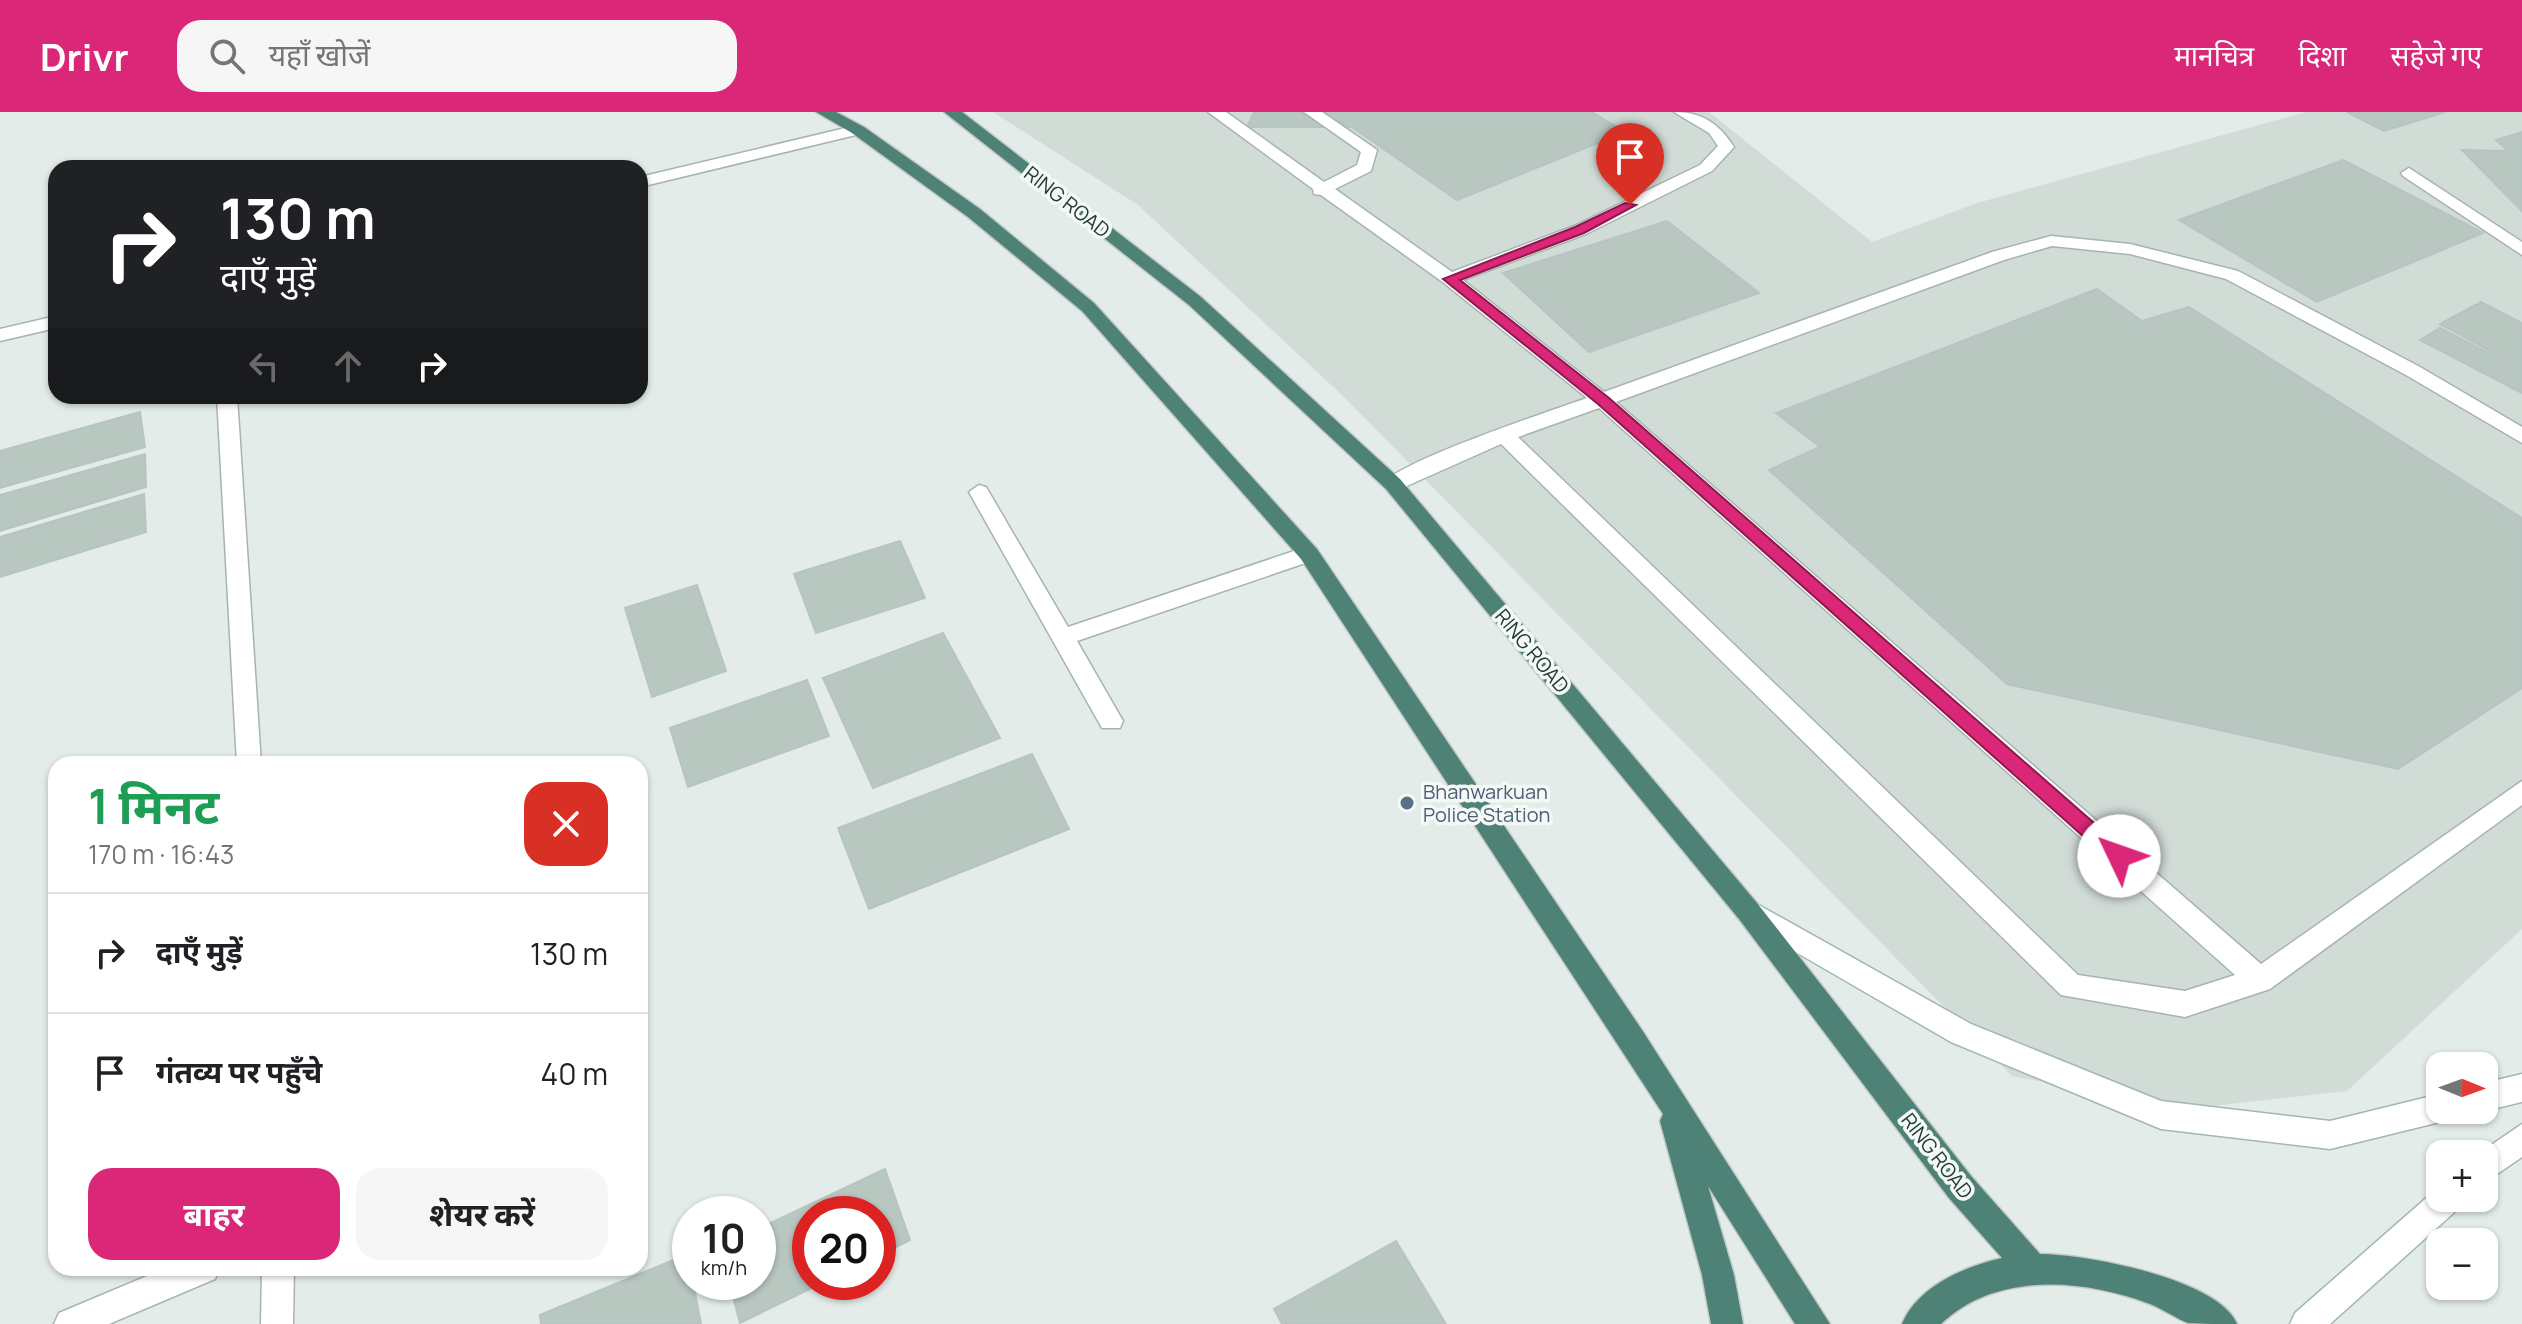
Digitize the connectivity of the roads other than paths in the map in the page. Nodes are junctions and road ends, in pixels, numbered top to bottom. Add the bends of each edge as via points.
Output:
1 (824, 112) edge
2 (952, 112) edge
3 (1216, 112) edge
4 (1312, 112) edge
5 (1682, 112) edge
6 (858, 130) junction
7 (2409, 173) dead end
8 (648, 180) edge
9 (1320, 190) junction
10 (2522, 250) edge
11 (1450, 279) junction
12 (48, 324) edge
13 (0, 335) edge
14 (1603, 401) junction
15 (227, 404) edge
16 (1504, 435) junction
17 (2522, 436) edge
18 (1393, 484) junction
19 (979, 492) dead end
20 (1309, 554) junction
21 (1064, 637) junction
22 (1111, 721) dead end
23 (249, 756) edge
24 (2522, 791) edge
25 (1748, 911) junction
26 (2260, 980) junction
27 (2522, 1088) edge
28 (2498, 1094) edge
29 (1668, 1096) junction
30 (2426, 1111) edge
31 (2522, 1138) edge
32 (2498, 1157) edge
33 (2431, 1212) edge
34 (2031, 1268) junction
35 (185, 1276) edge
36 (278, 1276) edge
37 (70, 1324) edge
38 (277, 1324) edge
39 (1727, 1324) edge
40 (1814, 1324) edge
41 (1918, 1324) edge
42 (2221, 1324) edge
43 (2306, 1324) edge

1 - 6 highway
2 - 18 highway, RING ROAD via 1195,301
3 - 9 street
4 - 9 street via 1369,150 1365,168
5 - 11 street via 1715,130 1726,147 1706,168 1580,230
6 - 8 street
6 - 20 highway via 974,213 1088,307
7 - 10 street
9 - 11 street
11 - 14 street
12 - 13 street
14 - 16 street
14 - 17 street via 2051,241 2130,249 2232,275
14 - 26 street
15 - 23 street
16 - 18 street
16 - 26 street via 2071,986 2185,1004
18 - 25 highway, RING ROAD
19 - 21 street
20 - 21 street
20 - 29 highway
21 - 22 street
24 - 26 street
25 - 30 street via 1961,1033 2161,1115 2330,1135
25 - 34 highway, RING ROAD via 1960,1187
27 - 28 street
29 - 39 highway
29 - 40 highway
31 - 32 street
33 - 43 street
34 - 41 highway via 1975,1281 1928,1310
34 - 42 highway via 2089,1270 2148,1287
35 - 37 street
36 - 38 street

